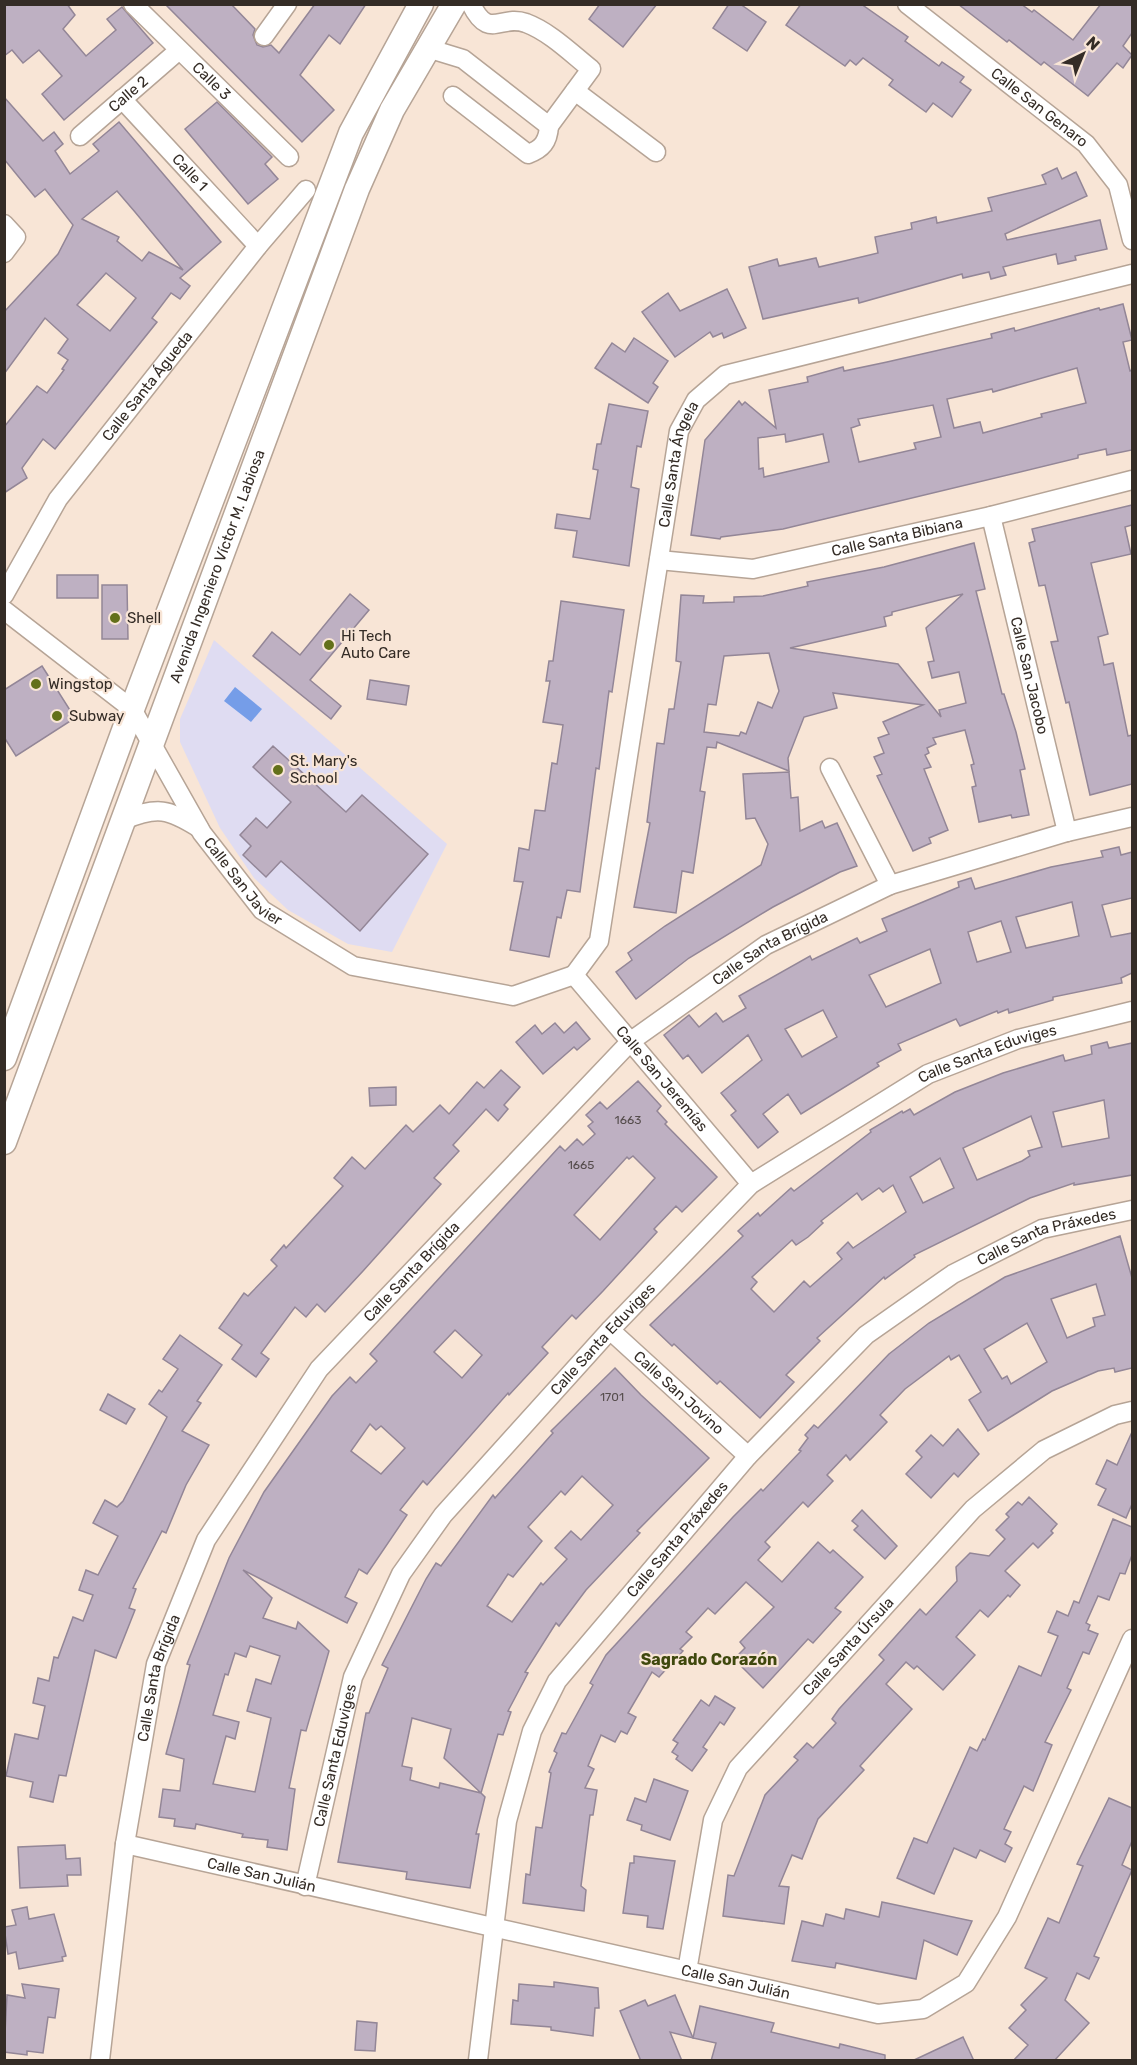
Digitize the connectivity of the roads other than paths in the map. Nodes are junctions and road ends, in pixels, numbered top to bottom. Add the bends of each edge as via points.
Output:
1 (133, 4) edge
2 (287, 4) edge
3 (421, 4) edge
4 (454, 4) edge
5 (471, 4) edge
6 (907, 4) edge
7 (264, 36) dead end
8 (427, 48) junction
9 (178, 51) junction
10 (575, 91) junction
11 (453, 96) dead end
12 (122, 99) junction
13 (549, 126) junction
14 (80, 136) dead end
15 (656, 152) dead end
16 (289, 157) dead end
17 (306, 190) dead end
18 (10, 230) edge
19 (1132, 240) edge
20 (258, 246) junction
21 (4, 253) edge
22 (1132, 274) edge
23 (1132, 480) edge
24 (992, 516) junction
25 (659, 561) junction
26 (4, 595) edge
27 (4, 610) edge
28 (132, 709) junction
29 (152, 745) junction
30 (830, 768) dead end
31 (1132, 817) edge
32 (124, 820) junction
33 (200, 829) junction
34 (1068, 832) junction
35 (890, 885) junction
36 (574, 975) junction
37 (1132, 1011) edge
38 (631, 1041) junction
39 (4, 1058) edge
40 (4, 1142) edge
41 (751, 1184) junction
42 (1132, 1210) edge
43 (610, 1330) junction
44 (1132, 1411) edge
45 (748, 1456) junction
46 (1132, 1639) edge
47 (125, 1844) junction
48 (306, 1886) junction
49 (493, 1929) junction
50 (687, 1971) junction
51 (100, 2061) edge
52 (478, 2061) edge

1 - 9 street, Calle 3
2 - 7 street
3 - 28 main road, Avenida Ingeniero Víctor M. Labiosa via 351,133
4 - 8 main road, Avenida Ingeniero Víctor M. Labiosa
5 - 10 street via 476,15 492,26 515,20 544,32 591,69
6 - 19 street, Calle San Genaro via 1086,144 1118,185
8 - 13 street via 463,59
8 - 29 main road, Avenida Ingeniero Víctor M. Labiosa via 392,110 357,189
9 - 12 street, Calle 2
9 - 16 street, Calle 3
10 - 13 street
10 - 15 street
11 - 13 street via 528,154 540,150 548,138
12 - 14 street, Calle 2
12 - 20 street, Calle 1
17 - 20 street, Calle Santa Águeda
18 - 21 street
20 - 26 street, Calle Santa Águeda via 58,499
22 - 25 street, Calle Santa Ángela via 725,375 696,400 679,431
23 - 24 street, Calle Santa Bibiana
24 - 25 street, Calle Santa Bibiana via 753,569
24 - 34 street, Calle San Jacobo
25 - 36 street, Calle Santa Ángela via 599,941
27 - 28 street, Calle San Javier
28 - 29 street, Calle San Javier
28 - 39 main road, Avenida Ingeniero Víctor M. Labiosa
29 - 32 main road, Avenida Ingeniero Víctor M. Labiosa
29 - 33 street, Calle San Javier
30 - 35 street
31 - 34 street, Calle Santa Brígida
32 - 33 street via 147,810 172,813
32 - 40 main road, Avenida Ingeniero Víctor M. Labiosa
33 - 36 street, Calle San Javier via 261,910 353,966 513,996
34 - 35 street, Calle Santa Brígida
35 - 38 street, Calle Santa Brígida via 766,945
36 - 38 street, Calle San Jeremías
37 - 41 street, Calle Santa Eduviges via 1018,1039 928,1074
38 - 41 street, Calle San Jeremías
38 - 47 street, Calle Santa Brígida via 319,1368 206,1540 156,1664
41 - 43 street, Calle Santa Eduviges
42 - 45 street, Calle Santa Práxedes via 1042,1230 953,1274 866,1335
43 - 45 street, Calle San Jovino
43 - 48 street, Calle Santa Eduviges via 442,1515 401,1574 353,1677
44 - 50 street, Calle Santa Úrsula via 1115,1414 1044,1450 973,1509 738,1768 713,1820
45 - 49 street, Calle Santa Práxedes via 557,1681 532,1731 507,1821
46 - 50 street, Calle San Julián via 1007,1917 966,1983 923,2009 878,2014
47 - 48 street, Calle San Julián
47 - 51 street, Calle Santa Brígida
48 - 49 street, Calle San Julián
49 - 50 street, Calle San Julián
49 - 52 street, Calle Santa Práxedes

